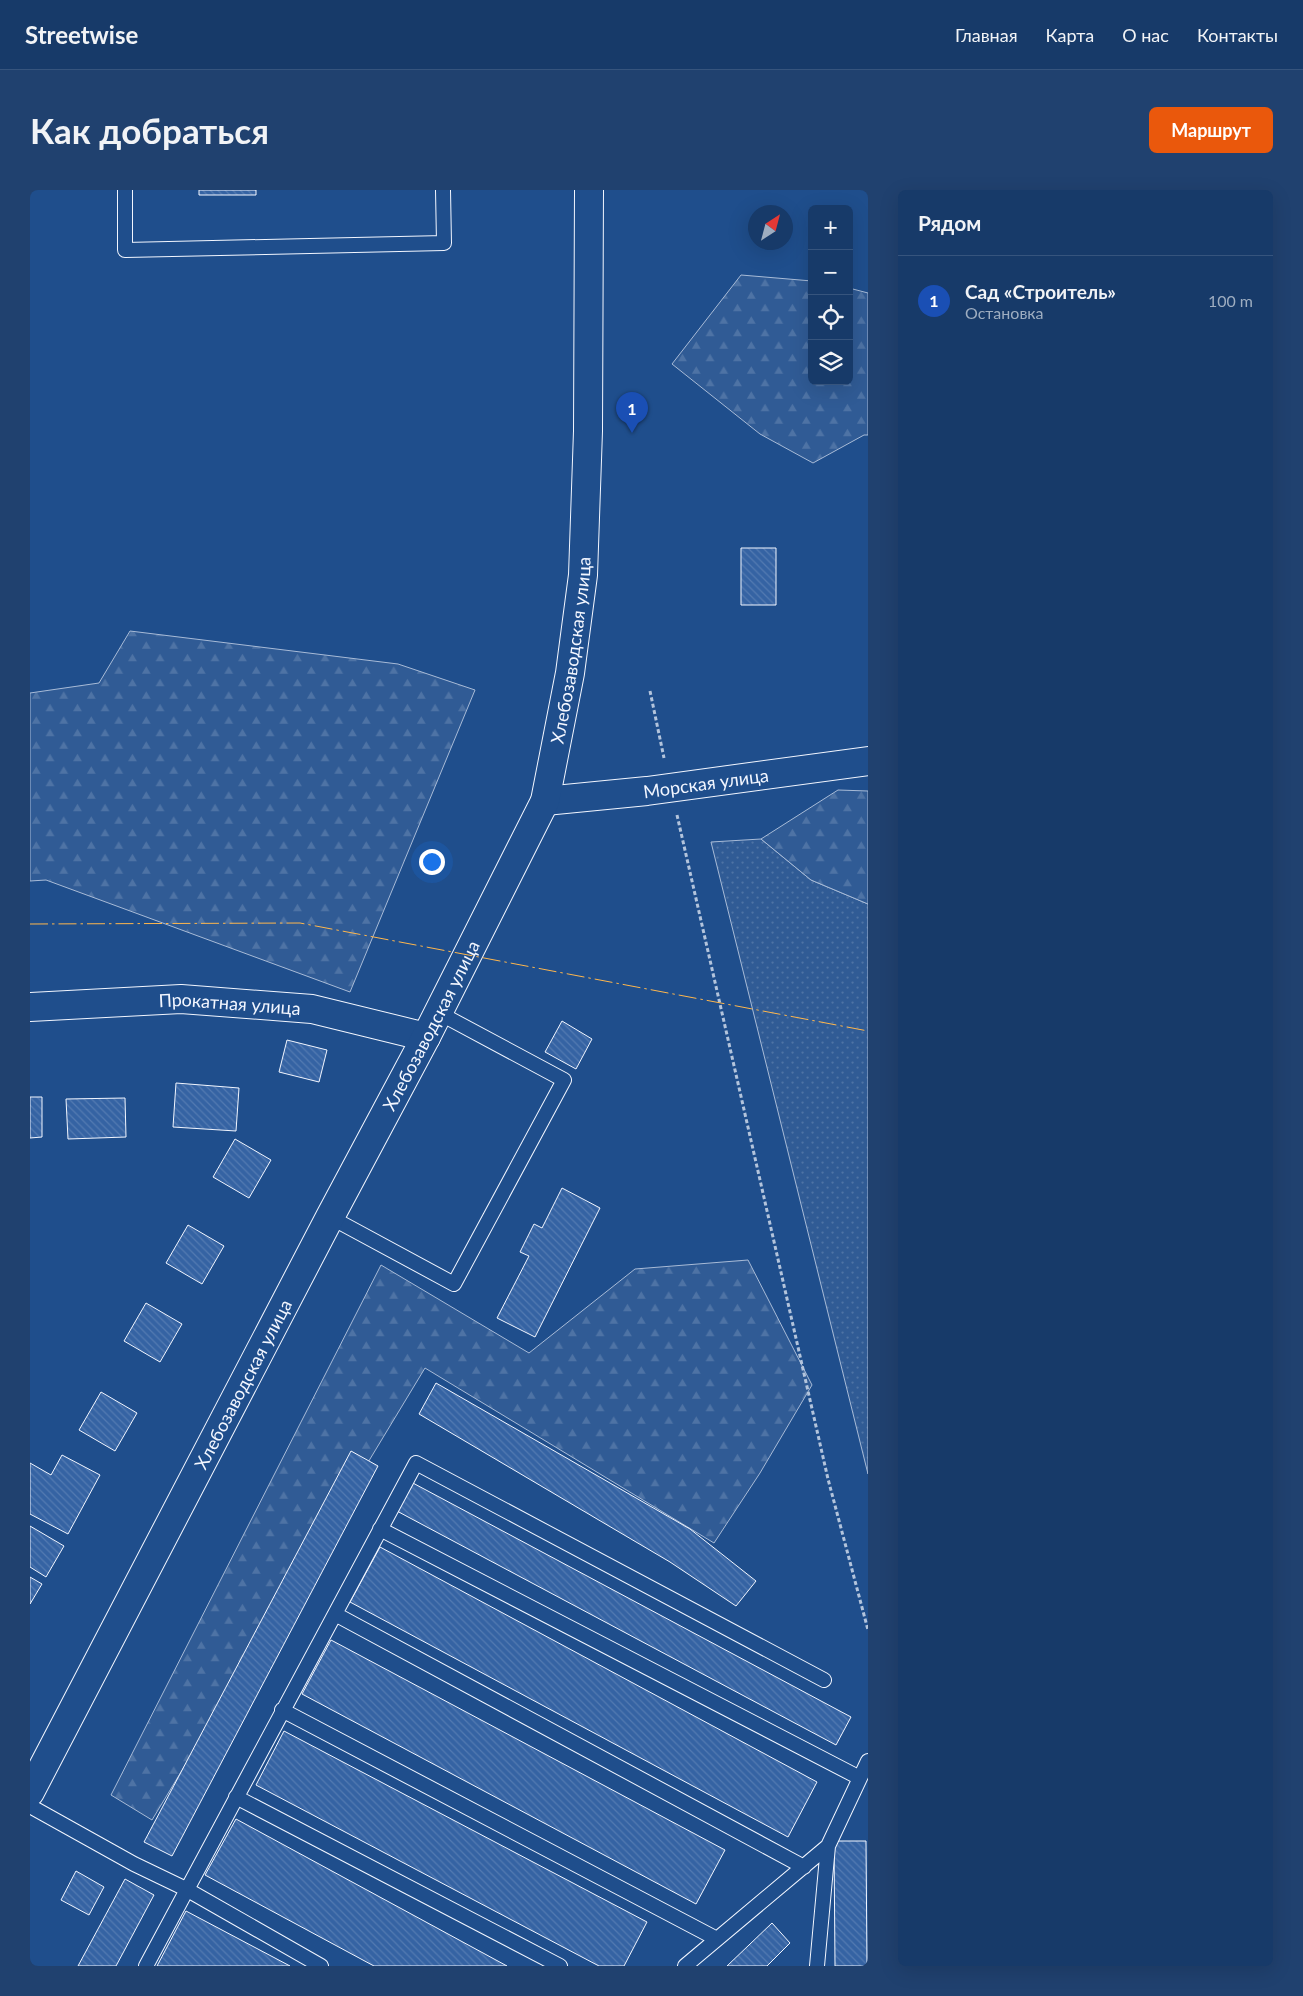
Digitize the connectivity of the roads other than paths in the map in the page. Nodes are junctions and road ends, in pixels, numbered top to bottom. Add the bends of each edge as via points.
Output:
1 (125, 190) edge
2 (443, 190) edge
3 (589, 190) edge
4 (868, 762) edge
5 (545, 800) junction
6 (30, 1007) edge
7 (438, 1012) junction
8 (426, 1037) junction
9 (330, 1217) junction
10 (380, 1529) junction
11 (335, 1614) junction
12 (824, 1680) dead end
13 (282, 1710) junction
14 (868, 1761) edge
15 (860, 1778) junction
16 (30, 1792) edge
17 (236, 1797) junction
18 (30, 1806) edge
19 (828, 1846) junction
20 (804, 1867) junction
21 (186, 1889) junction
22 (717, 1939) junction
23 (816, 1964) edge
24 (146, 1966) edge
25 (322, 1966) edge
26 (560, 1966) edge
27 (686, 1966) edge

1 - 2 lane via 125,250 444,243
3 - 5 main road, Хлебозаводская улица via 588,431 583,575 570,673
4 - 5 main road, Морская улица via 670,788
5 - 7 main road, Хлебозаводская улица
6 - 8 main road, Прокатная улица via 181,999 312,1009
7 - 8 main road, Хлебозаводская улица
7 - 9 lane via 564,1080 454,1284
8 - 9 main road, Хлебозаводская улица
9 - 16 main road, Хлебозаводская улица
10 - 11 lane
10 - 12 lane via 416,1463
10 - 15 lane
11 - 13 lane
11 - 20 lane
13 - 17 lane
13 - 22 lane
14 - 15 lane
15 - 19 lane
17 - 21 lane
17 - 26 lane
18 - 21 lane
19 - 20 lane
19 - 23 lane
20 - 22 lane
21 - 24 lane
21 - 25 lane
22 - 27 lane

